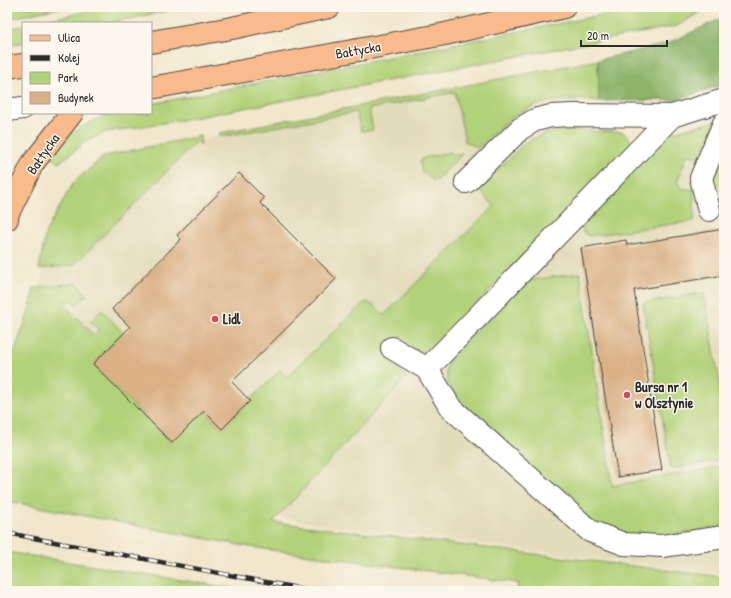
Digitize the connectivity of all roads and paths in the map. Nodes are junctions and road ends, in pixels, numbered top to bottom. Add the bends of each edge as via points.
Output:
1 (329, 7) edge
2 (564, 7) edge
3 (152, 42) edge
4 (22, 64) edge
5 (7, 67) edge
6 (152, 88) edge
7 (724, 100) edge
8 (22, 108) edge
9 (7, 110) edge
10 (71, 114) edge
11 (672, 116) junction
12 (724, 123) edge
13 (466, 182) dead end
14 (708, 210) dead end
15 (7, 214) edge
16 (392, 348) dead end
17 (427, 369) junction
18 (724, 537) edge

1 - 3 main road
2 - 6 main road, Bałtycka via 445,34
4 - 5 main road
7 - 11 street
8 - 9 street
10 - 15 main road, Bałtycka via 33,163
11 - 13 street via 573,115 550,116 535,120 520,129
11 - 17 street
12 - 14 street via 701,178
16 - 17 street
17 - 18 street via 450,407 590,531 624,544 662,546

